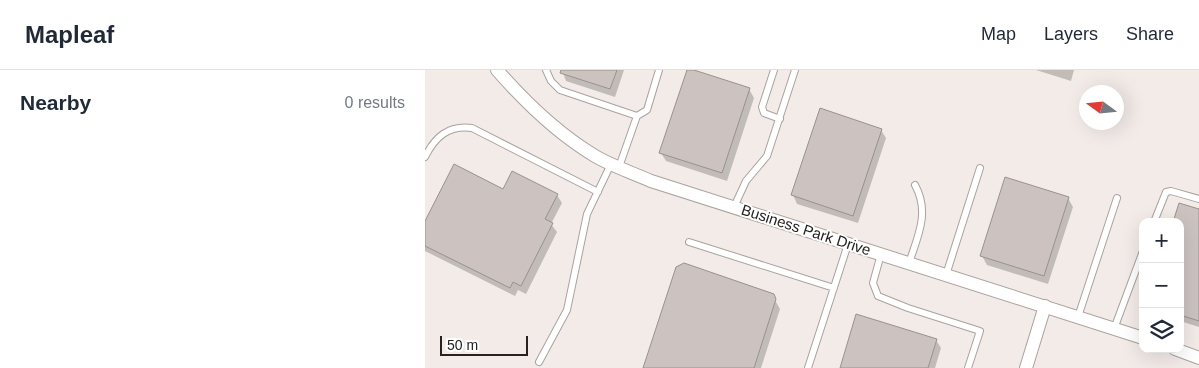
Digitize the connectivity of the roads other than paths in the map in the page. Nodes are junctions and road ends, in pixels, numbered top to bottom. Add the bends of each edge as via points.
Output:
1 (497, 70) edge
2 (546, 70) edge
3 (659, 70) edge
4 (774, 70) edge
5 (795, 70) edge
6 (637, 116) junction
7 (780, 119) junction
8 (425, 157) edge
9 (615, 165) junction
10 (980, 168) dead end
11 (915, 185) dead end
12 (598, 192) junction
13 (1117, 198) dead end
14 (1199, 198) edge
15 (734, 208) junction
16 (1155, 218) edge
17 (689, 242) dead end
18 (848, 244) junction
19 (881, 254) junction
20 (1139, 262) edge
21 (909, 263) junction
22 (946, 275) junction
23 (834, 288) junction
24 (1045, 306) junction
25 (1078, 317) junction
26 (1114, 329) junction
27 (1139, 337) edge
28 (1184, 352) edge
29 (1199, 358) edge
30 (539, 362) dead end
31 (808, 368) edge
32 (967, 368) edge
33 (1026, 368) edge

1 - 9 street, Business Park Drive via 545,118 595,157
2 - 6 lane via 560,90
3 - 6 lane via 647,110
4 - 7 lane via 762,107 763,113
5 - 7 lane
6 - 9 lane
7 - 15 lane via 767,156 746,181
8 - 12 lane via 442,134 456,128 472,128
9 - 12 lane
9 - 15 street, Business Park Drive via 651,181
10 - 22 lane
11 - 21 lane via 924,208
12 - 30 lane via 587,214 567,310
13 - 25 lane
14 - 16 lane via 1171,190 1166,192
15 - 18 street, Business Park Drive
17 - 23 lane
18 - 19 street, Business Park Drive
18 - 23 lane
19 - 21 street, Business Park Drive
19 - 32 lane via 873,282 878,296 981,331
20 - 26 lane
21 - 22 street, Business Park Drive
22 - 24 street, Business Park Drive
23 - 31 lane
24 - 25 street, Business Park Drive
24 - 33 street
25 - 26 street, Business Park Drive
26 - 27 street, Business Park Drive
28 - 29 street

